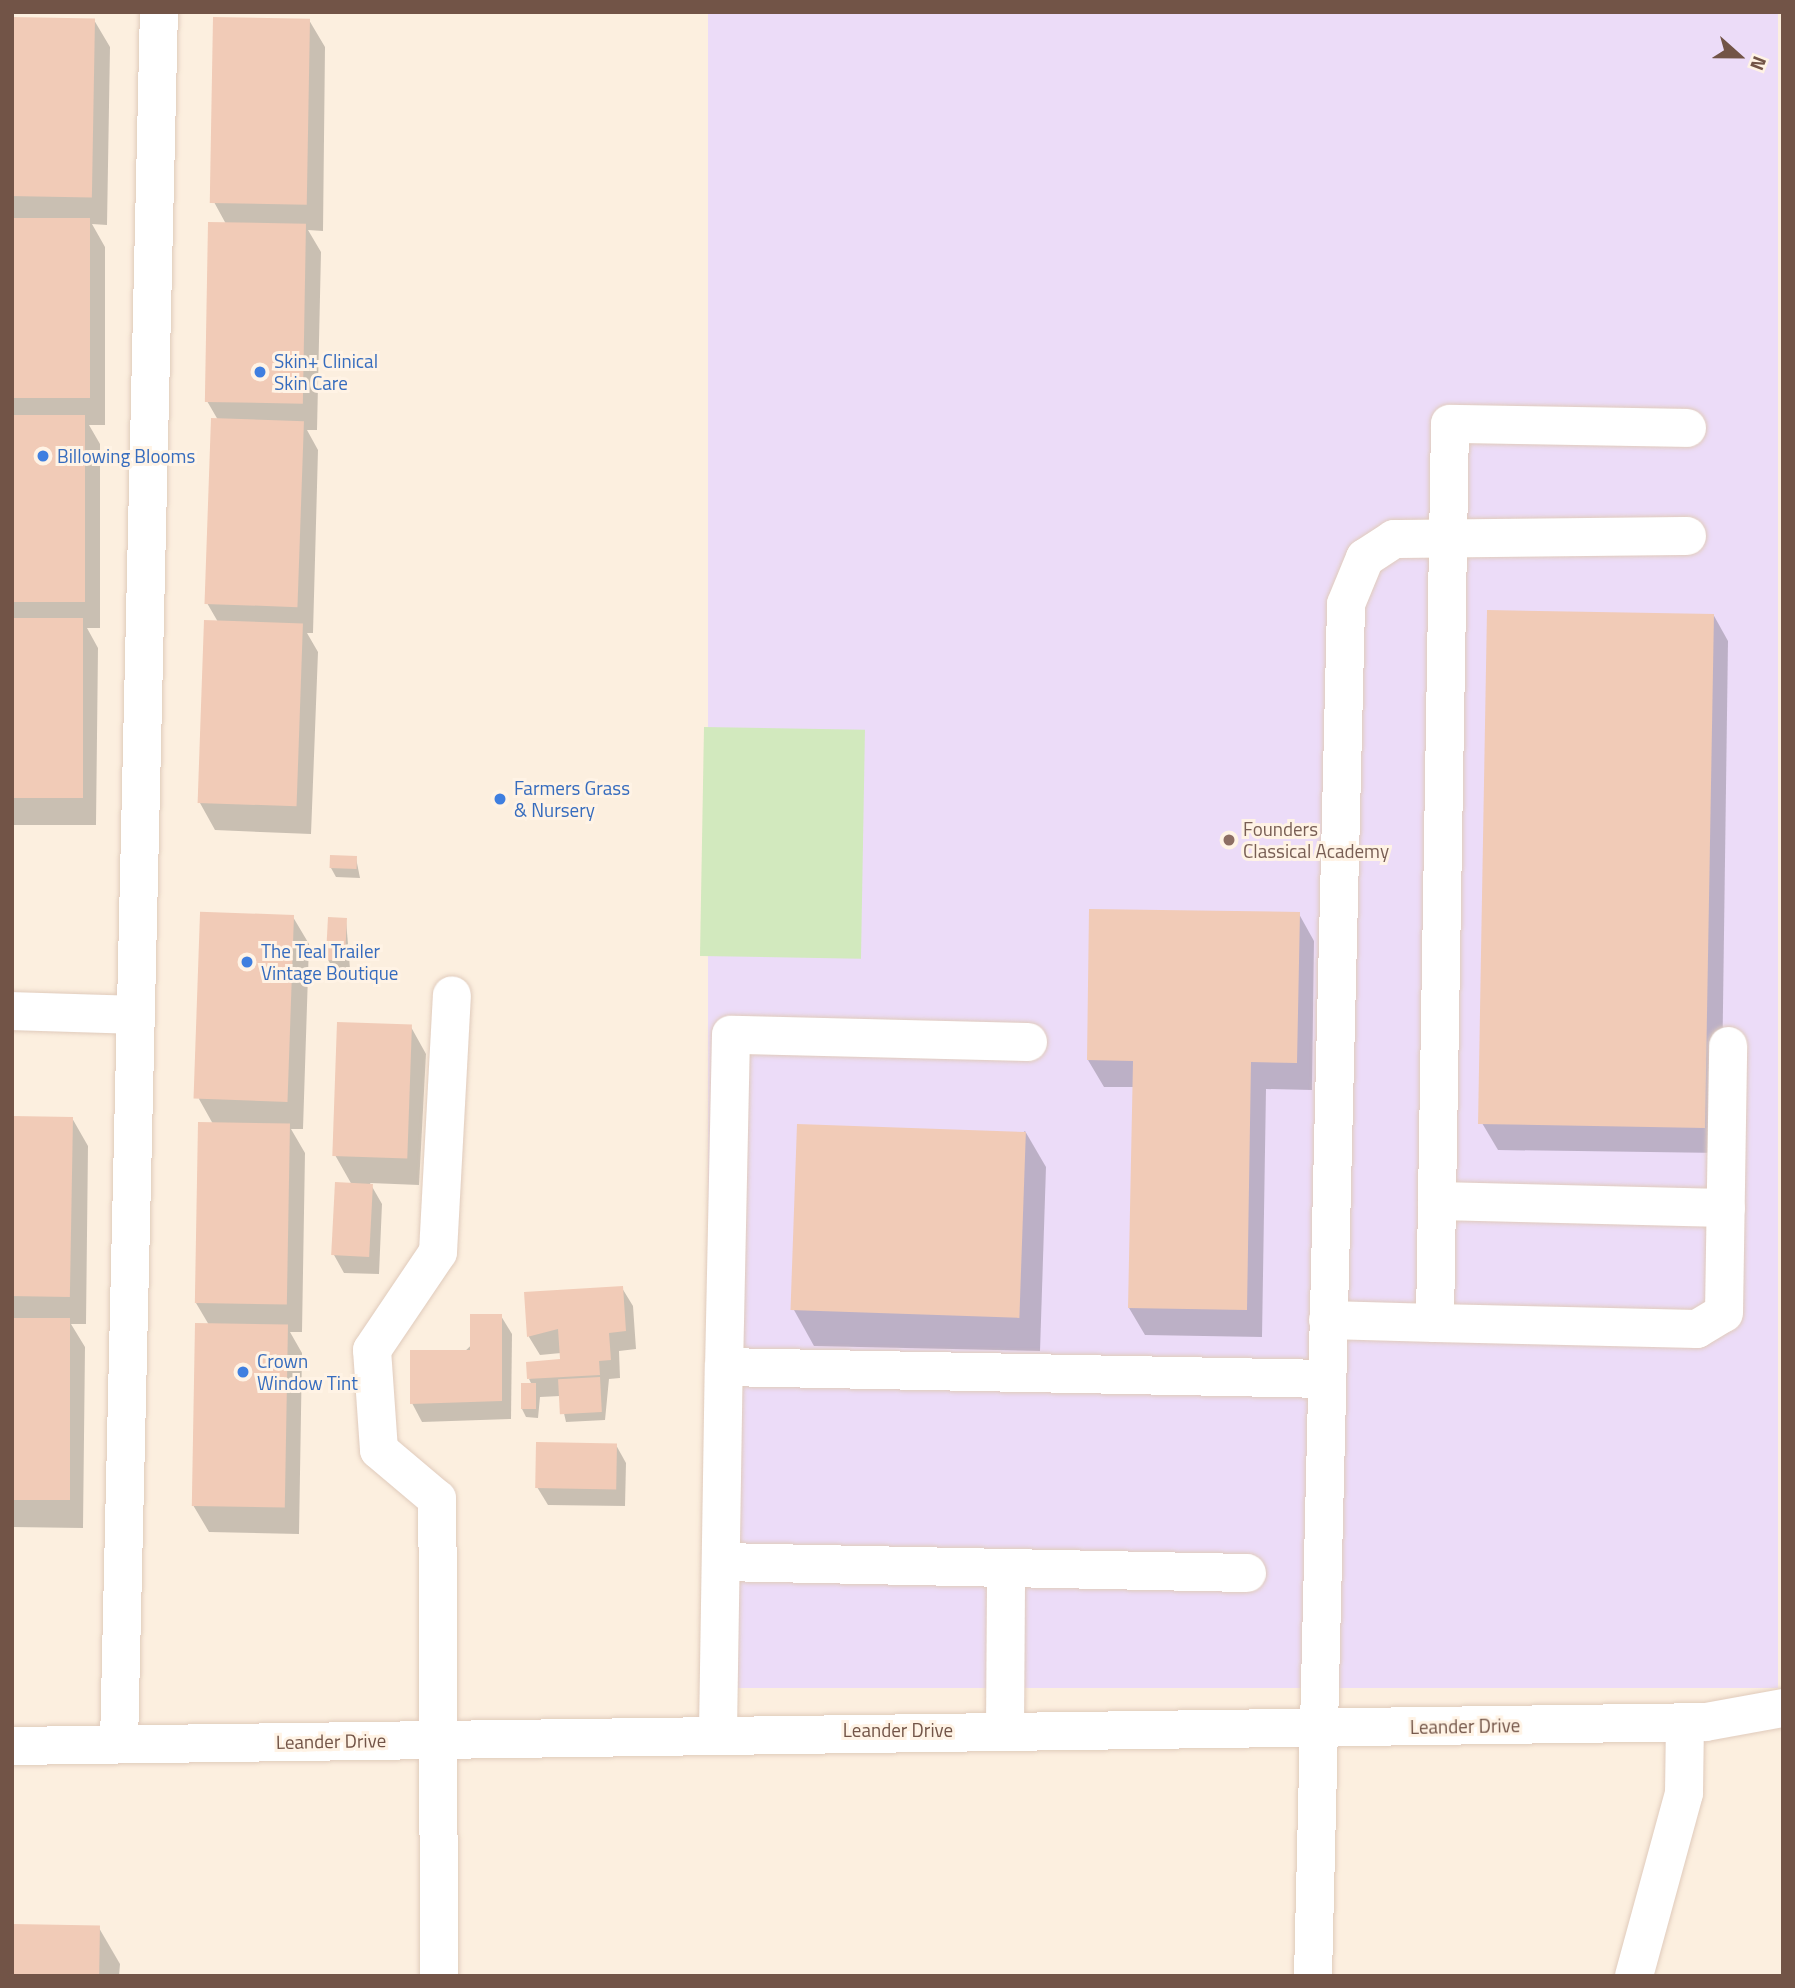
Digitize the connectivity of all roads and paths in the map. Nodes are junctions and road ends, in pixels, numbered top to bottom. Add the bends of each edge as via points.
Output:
1 (159, 12) edge
2 (1687, 428) dead end
3 (1687, 536) dead end
4 (1447, 538) junction
5 (452, 995) dead end
6 (12, 1011) edge
7 (136, 1015) junction
8 (1028, 1042) dead end
9 (1728, 1046) dead end
10 (1437, 1201) junction
11 (1726, 1208) junction
12 (1328, 1320) junction
13 (1435, 1323) junction
14 (724, 1367) junction
15 (1326, 1379) junction
16 (721, 1562) junction
17 (1006, 1568) junction
18 (1247, 1573) dead end
19 (1783, 1708) edge
20 (1685, 1723) junction
21 (1318, 1728) junction
22 (1005, 1729) junction
23 (718, 1732) junction
24 (442, 1738) junction
25 (119, 1744) junction
26 (12, 1746) edge
27 (439, 1976) edge
28 (1313, 1976) edge
29 (1634, 1976) edge

1 - 7 street
2 - 4 street via 1450,424
3 - 4 street
4 - 10 street
4 - 12 street via 1394,539 1384,545 1365,558 1346,604
5 - 24 street via 438,1252 372,1350 379,1450 437,1499
6 - 7 street
7 - 25 street
8 - 14 street via 731,1035
9 - 11 street
10 - 11 street
10 - 13 street
11 - 13 street via 1724,1313 1697,1329
12 - 13 street
12 - 15 street
14 - 15 street
14 - 16 street
15 - 21 street
16 - 17 street
16 - 23 street
17 - 18 street
17 - 22 street
19 - 20 street, Leander Drive
20 - 21 street, Leander Drive
20 - 29 street via 1684,1793
21 - 22 street, Leander Drive
21 - 28 street
22 - 23 street, Leander Drive
23 - 24 street, Leander Drive
24 - 25 street, Leander Drive
24 - 27 street
25 - 26 street, Leander Drive

